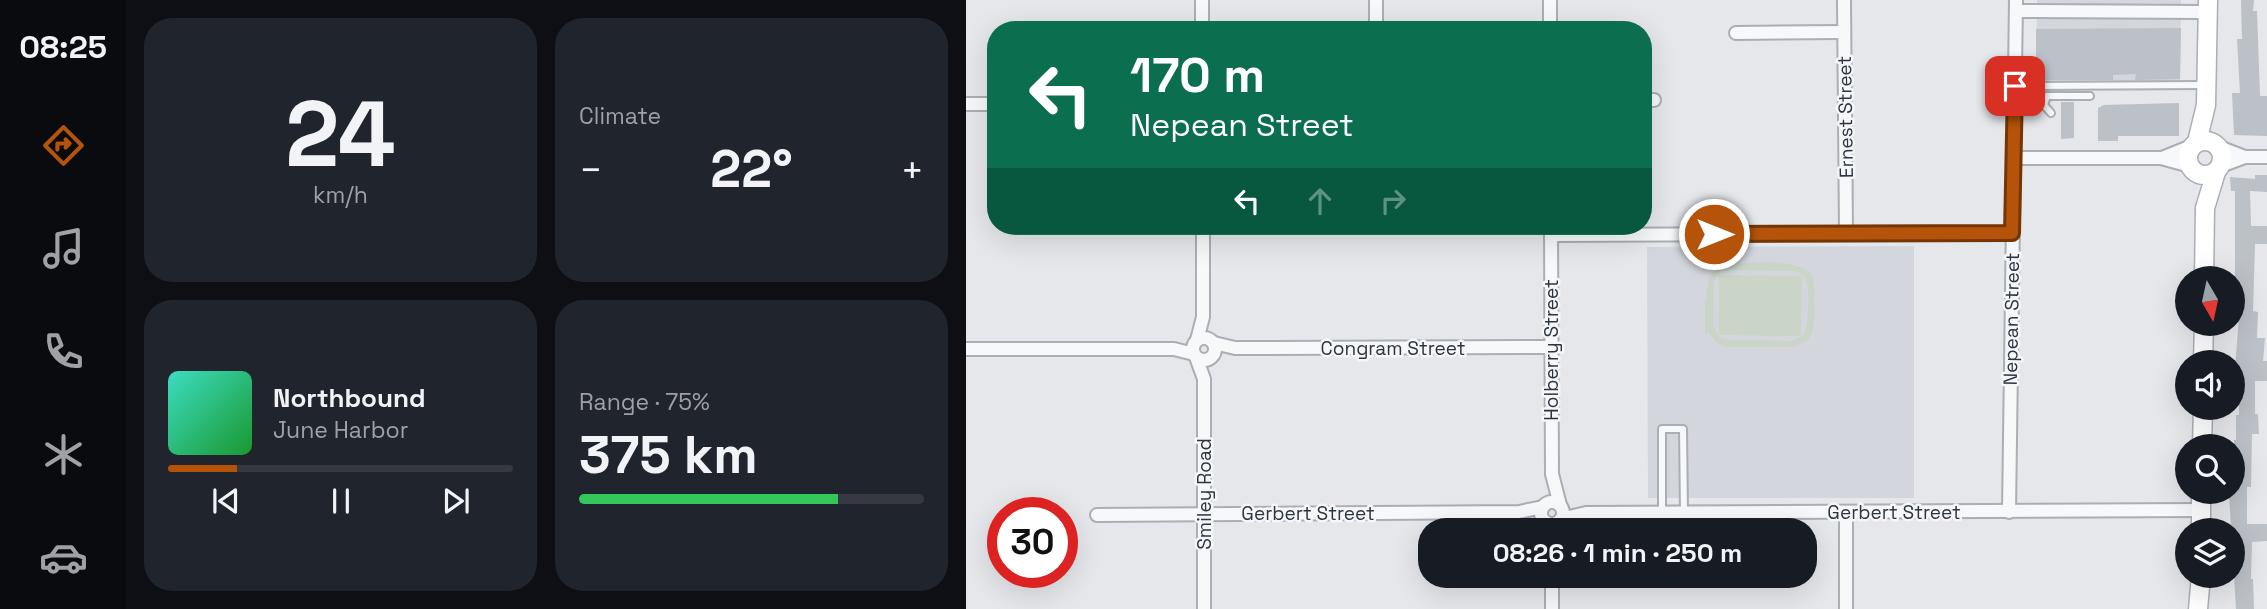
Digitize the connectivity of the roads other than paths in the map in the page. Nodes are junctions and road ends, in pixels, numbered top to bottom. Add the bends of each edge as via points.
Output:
1 (1202, 0) edge
2 (1376, 0) edge
3 (1550, 0) edge
4 (1844, 0) edge
5 (2016, 5) edge
6 (2205, 6) edge
7 (1202, 21) edge
8 (1376, 21) edge
9 (1550, 21) edge
10 (1844, 32) junction
11 (1736, 33) dead end
12 (2207, 85) junction
13 (2015, 86) junction
14 (2090, 96) dead end
15 (966, 104) edge
16 (987, 104) edge
17 (2206, 105) junction
18 (2051, 113) dead end
19 (2195, 144) junction
20 (2218, 146) junction
21 (2245, 157) junction
22 (2267, 157) edge
23 (2014, 158) junction
24 (2161, 158) junction
25 (2192, 169) junction
26 (2218, 169) junction
27 (2205, 208) junction
28 (1652, 231) edge
29 (1846, 233) junction
30 (2012, 233) junction
31 (1203, 235) edge
32 (1551, 235) edge
33 (2204, 266) edge
34 (1203, 317) junction
35 (1551, 347) junction
36 (1196, 348) junction
37 (966, 349) edge
38 (1213, 349) junction
39 (1204, 379) junction
40 (1552, 474) junction
41 (2201, 504) edge
42 (2201, 510) junction
43 (1662, 512) junction
44 (1684, 512) junction
45 (1846, 512) junction
46 (2008, 512) junction
47 (1203, 514) junction
48 (1097, 515) dead end
49 (1545, 517) edge
50 (1560, 517) edge
51 (2201, 518) edge
52 (1552, 588) edge
53 (2200, 588) edge
54 (2203, 588) edge
55 (1204, 609) edge
56 (1552, 609) edge
57 (1846, 609) edge
58 (2198, 609) edge
59 (2206, 609) edge

1 - 7 street
2 - 8 street
3 - 9 street
4 - 10 street, Ernest Street
5 - 6 street
5 - 13 street, Nepean Street
6 - 12 street
10 - 11 street
10 - 29 street, Ernest Street
12 - 13 lane
12 - 17 street
13 - 23 street, Nepean Street
14 - 18 lane via 2047,96 2044,105
15 - 16 street
17 - 19 street
17 - 20 street
19 - 20 street via 2207,140
19 - 24 street
19 - 25 street via 2188,155
20 - 21 street
20 - 26 street via 2223,156
21 - 22 street
21 - 26 street
23 - 24 street
23 - 30 street, Nepean Street
24 - 25 street
25 - 26 street via 2205,176
25 - 27 street
26 - 27 street
27 - 33 street
28 - 29 street
29 - 30 street
30 - 46 street, Nepean Street
31 - 34 street
32 - 35 street, Holberry Street
34 - 36 street
34 - 38 street
35 - 38 street, Congram Street
35 - 40 street, Holberry Street
36 - 37 street
36 - 38 street via 1206,338
36 - 38 street via 1202,360
36 - 39 street, Smiley Road
38 - 39 street, Smiley Road
39 - 47 street, Smiley Road
40 - 49 street, Holberry Street
40 - 50 street, Holberry Street
41 - 42 street
42 - 46 street, Gerbert Street
42 - 51 street
43 - 44 street, Gerbert Street
43 - 44 lane via 1662,429 1683,429
43 - 50 street, Gerbert Street
44 - 45 street, Gerbert Street
45 - 46 street, Gerbert Street
45 - 57 street
47 - 48 street, Gerbert Street
47 - 49 street, Gerbert Street via 1518,512
47 - 55 street, Smiley Road
49 - 50 street via 1554,523
49 - 50 street via 1554,502
52 - 56 street
53 - 58 street
54 - 59 street

